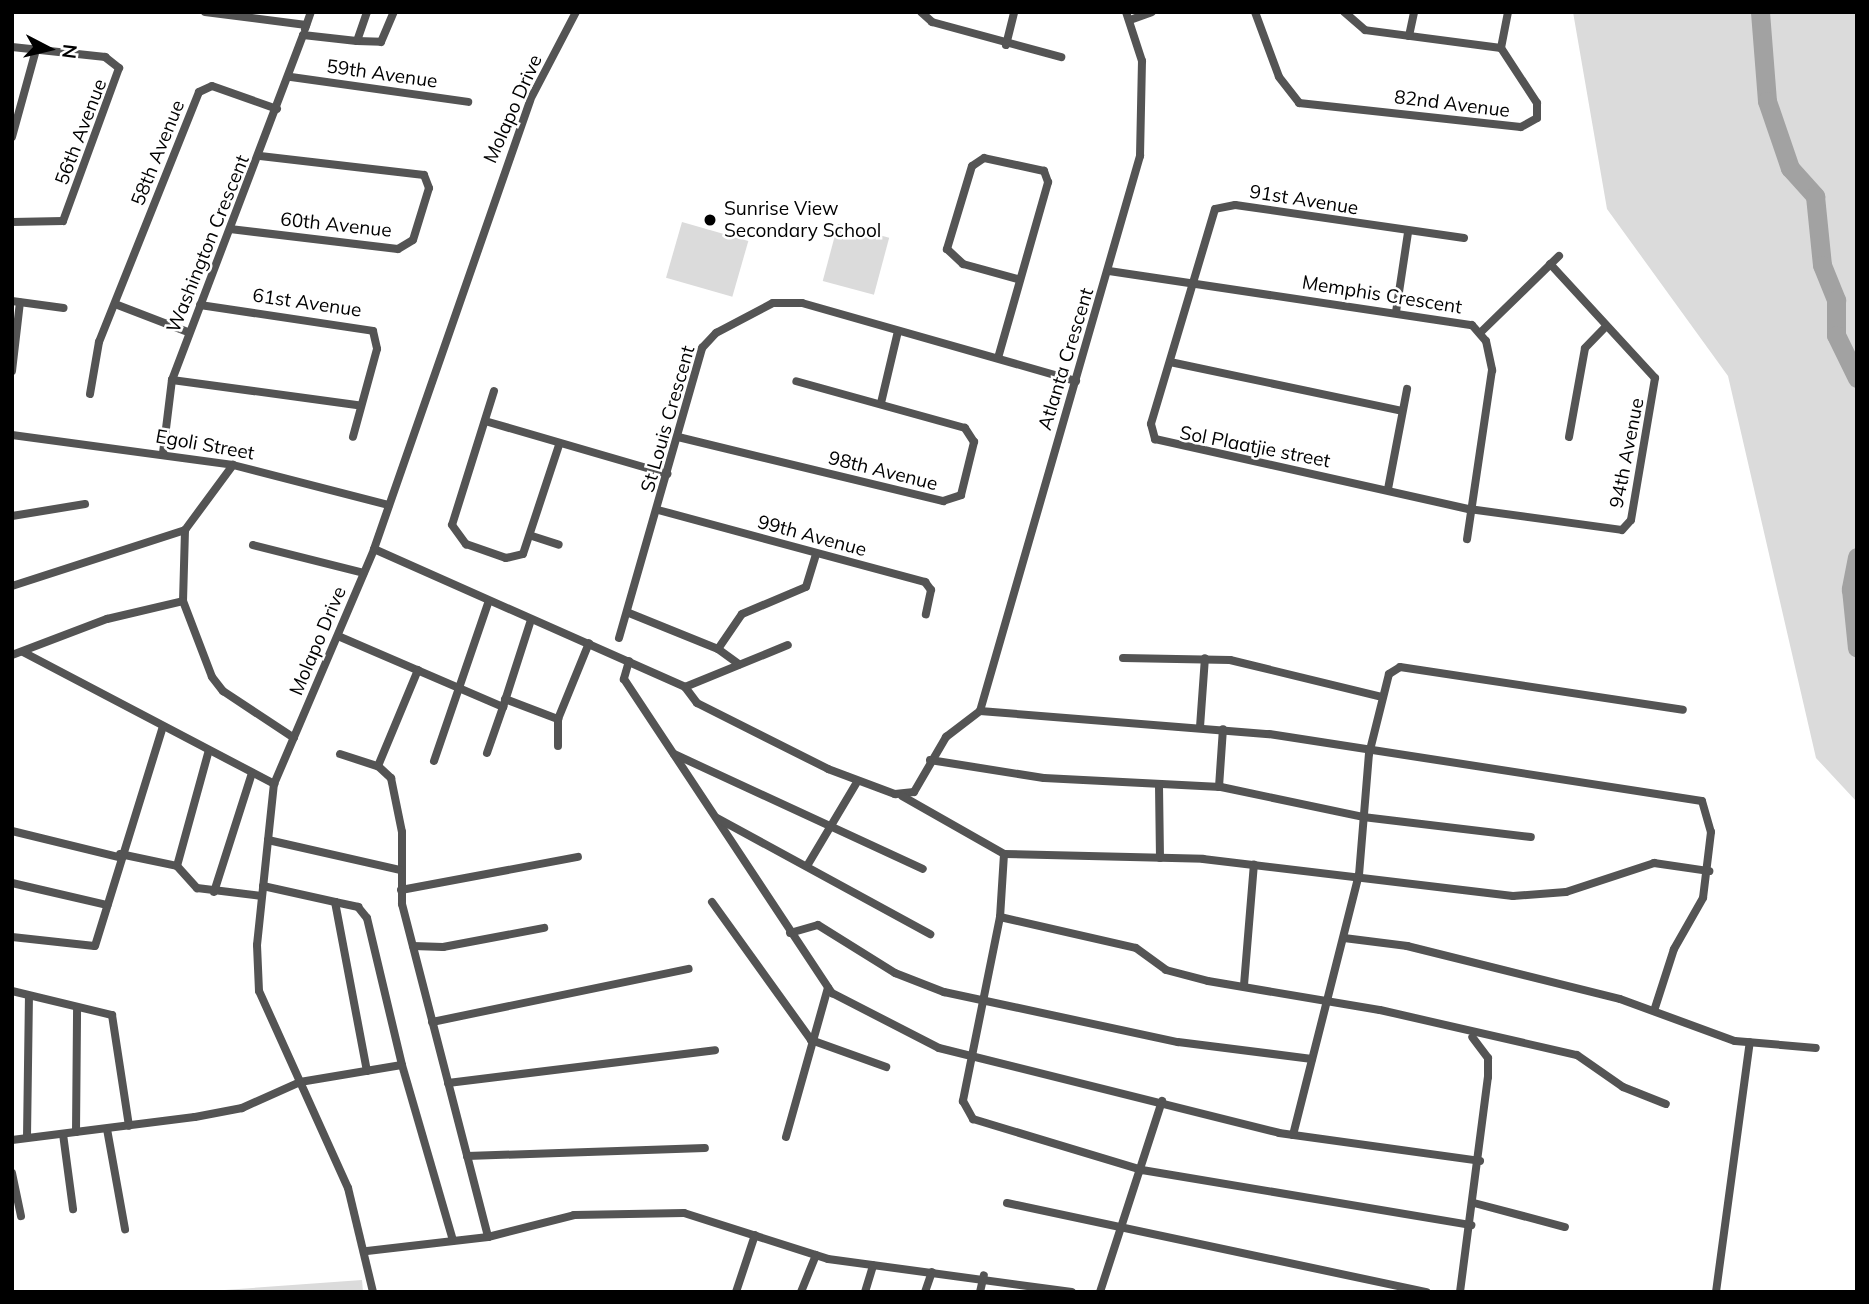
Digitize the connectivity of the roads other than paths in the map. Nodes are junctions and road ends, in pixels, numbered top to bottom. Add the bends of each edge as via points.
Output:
1 (205, 12) edge
2 (311, 12) edge
3 (367, 12) edge
4 (394, 12) edge
5 (576, 12) edge
6 (921, 12) edge
7 (1014, 12) edge
8 (1153, 12) edge
9 (1255, 12) edge
10 (1344, 12) edge
11 (1414, 12) edge
12 (1508, 12) edge
13 (1128, 16) edge
14 (306, 25) junction
15 (303, 35) junction
16 (1409, 36) junction
17 (357, 41) junction
18 (1006, 45) junction
19 (12, 47) edge
20 (1501, 48) junction
21 (36, 50) junction
22 (1061, 57) dead end
23 (291, 77) junction
24 (468, 102) dead end
25 (277, 109) junction
26 (12, 137) edge
27 (260, 156) junction
28 (12, 222) edge
29 (230, 229) junction
30 (1408, 233) junction
31 (1464, 238) dead end
32 (1559, 256) dead end
33 (1550, 264) junction
34 (1109, 271) junction
35 (1018, 279) junction
36 (1196, 283) junction
37 (16, 302) edge
38 (115, 304) junction
39 (200, 305) junction
40 (64, 308) dead end
41 (1396, 312) junction
42 (1606, 326) junction
43 (898, 331) junction
44 (188, 332) junction
45 (1481, 332) junction
46 (998, 358) junction
47 (1170, 362) junction
48 (12, 371) edge
49 (172, 380) junction
50 (796, 382) dead end
51 (1076, 382) junction
52 (1407, 389) dead end
53 (494, 391) dead end
54 (90, 394) dead end
55 (881, 403) junction
56 (358, 404) junction
57 (1402, 411) junction
58 (485, 421) junction
59 (12, 435) edge
60 (353, 437) dead end
61 (677, 437) junction
62 (1569, 437) dead end
63 (559, 445) junction
64 (163, 453) junction
65 (233, 465) junction
66 (667, 474) junction
67 (1388, 489) junction
68 (85, 503) dead end
69 (389, 505) junction
70 (1469, 509) junction
71 (658, 510) junction
72 (12, 516) edge
73 (185, 530) junction
74 (532, 536) junction
75 (1467, 539) dead end
76 (253, 545) dead end
77 (559, 545) dead end
78 (374, 549) junction
79 (816, 555) junction
80 (364, 573) junction
81 (12, 586) edge
82 (183, 601) junction
83 (488, 603) junction
84 (629, 612) junction
85 (926, 614) dead end
86 (531, 620) junction
87 (338, 636) junction
88 (620, 638) dead end
89 (589, 643) junction
90 (788, 645) dead end
91 (718, 649) junction
92 (23, 652) junction
93 (12, 655) edge
94 (1122, 658) dead end
95 (1205, 658) junction
96 (629, 661) junction
97 (739, 664) junction
98 (418, 670) junction
99 (458, 687) junction
100 (685, 687) junction
101 (1382, 697) junction
102 (504, 703) junction
103 (1683, 710) dead end
104 (980, 711) junction
105 (558, 719) junction
106 (163, 726) junction
107 (1200, 727) junction
108 (1223, 729) junction
109 (294, 738) junction
110 (558, 746) dead end
111 (209, 750) junction
112 (487, 753) dead end
113 (340, 754) dead end
114 (674, 754) junction
115 (1369, 754) junction
116 (930, 760) junction
117 (433, 761) dead end
118 (378, 766) junction
119 (252, 772) junction
120 (858, 782) junction
121 (274, 784) junction
122 (1159, 786) junction
123 (1219, 787) junction
124 (902, 796) junction
125 (1363, 817) junction
126 (717, 818) junction
127 (830, 827) junction
128 (12, 831) edge
129 (1531, 837) dead end
130 (268, 840) junction
131 (1004, 854) junction
132 (120, 856) junction
133 (578, 857) dead end
134 (1160, 858) junction
135 (1254, 864) junction
136 (177, 866) junction
137 (807, 866) junction
138 (923, 869) dead end
139 (401, 870) junction
140 (1709, 871) junction
141 (1359, 875) junction
142 (12, 883) edge
143 (263, 886) junction
144 (401, 890) junction
145 (214, 892) junction
146 (262, 896) junction
147 (335, 902) junction
148 (712, 902) dead end
149 (107, 905) junction
150 (1000, 917) junction
151 (544, 928) dead end
152 (790, 933) junction
153 (930, 934) dead end
154 (12, 937) edge
155 (1344, 938) junction
156 (413, 946) junction
157 (689, 969) dead end
158 (1244, 985) junction
159 (828, 988) junction
160 (12, 991) edge
161 (29, 997) junction
162 (981, 999) junction
163 (1329, 1000) junction
164 (1655, 1008) junction
165 (78, 1009) junction
166 (432, 1022) junction
167 (1466, 1033) junction
168 (811, 1040) junction
169 (1750, 1042) junction
170 (1816, 1048) dead end
171 (715, 1050) dead end
172 (969, 1054) junction
173 (1312, 1059) junction
174 (402, 1065) junction
175 (886, 1067) dead end
176 (367, 1070) junction
177 (300, 1082) junction
178 (448, 1083) junction
179 (1162, 1101) junction
180 (1667, 1104) dead end
181 (129, 1126) junction
182 (107, 1129) junction
183 (76, 1132) junction
184 (63, 1133) junction
185 (1293, 1135) junction
186 (27, 1137) junction
187 (786, 1137) dead end
188 (12, 1140) edge
189 (705, 1148) dead end
190 (467, 1156) junction
191 (1480, 1161) junction
192 (1142, 1170) junction
193 (12, 1173) edge
194 (1007, 1203) dead end
195 (1474, 1203) junction
196 (73, 1209) dead end
197 (21, 1216) dead end
198 (1471, 1226) junction
199 (1565, 1227) dead end
200 (1118, 1228) junction
201 (125, 1229) dead end
202 (755, 1235) junction
203 (488, 1237) junction
204 (453, 1241) junction
205 (367, 1251) junction
206 (816, 1255) junction
207 (873, 1265) junction
208 (932, 1272) junction
209 (984, 1275) junction
210 (1042, 1289) edge
211 (373, 1292) edge
212 (736, 1292) edge
213 (801, 1292) edge
214 (864, 1292) edge
215 (925, 1292) edge
216 (979, 1292) edge
217 (1072, 1292) edge
218 (1100, 1292) edge
219 (1427, 1292) edge
220 (1460, 1292) edge
221 (1716, 1292) edge

1 - 14 street
2 - 14 street, Washington Crescent
3 - 17 street
4 - 17 street via 381,42
5 - 69 street, Molapo Drive via 530,100 491,201
6 - 18 street via 932,22
7 - 18 street
8 - 13 street
9 - 20 street, 82nd Avenue via 1279,77 1299,103 1528,126 1537,118 1537,103
10 - 16 street via 1354,27
11 - 16 street
12 - 20 street
13 - 34 street, Atlanta Crescent via 1142,61 1144,124 1140,156
14 - 15 street, Washington Crescent
15 - 17 street
15 - 23 street, Washington Crescent
16 - 20 street
18 - 22 street
19 - 21 street, 56th Avenue
21 - 26 street
21 - 28 street, 56th Avenue via 105,57 119,68 119,77 63,221
23 - 24 street, 59th Avenue
23 - 25 street, Washington Crescent
25 - 27 street, Washington Crescent
25 - 38 street, 58th Avenue via 212,86 199,92
27 - 29 street, Washington Crescent
27 - 29 street, 60th Avenue via 424,175 429,188 413,240 398,249
29 - 39 street, Washington Crescent
30 - 31 street, 91st Avenue
30 - 36 street, 91st Avenue via 1220,207 1211,215
30 - 41 street
32 - 33 street
33 - 42 street, 94th Avenue
33 - 45 street
34 - 36 street, Memphis Crescent
34 - 51 street, Atlanta Crescent
35 - 35 street via 1046,177 984,158 972,166 947,249 963,264
35 - 46 street
36 - 41 street, Memphis Crescent
36 - 47 street, Sol Plaatjie street
37 - 40 street
37 - 48 street
38 - 44 street
38 - 54 street, 58th Avenue via 99,342
39 - 44 street, Washington Crescent
39 - 56 street, 61st Avenue via 368,327 377,349
41 - 45 street, Memphis Crescent via 1454,320
42 - 62 street via 1585,348
42 - 70 street, 94th Avenue via 1650,371 1656,387 1627,526 1610,530
43 - 46 street, St Louis Crescent
43 - 55 street
43 - 61 street, St Louis Crescent via 802,303 773,303 709,338
44 - 49 street, Washington Crescent
45 - 70 street, Memphis Crescent via 1492,370
46 - 51 street, St Louis Crescent
47 - 57 street
47 - 67 street, Sol Plaatjie street via 1151,424 1160,444
49 - 56 street
49 - 64 street, Washington Crescent
50 - 55 street, 98th Avenue
51 - 104 street, Atlanta Crescent
52 - 57 street
53 - 58 street
55 - 61 street, 98th Avenue via 972,433 961,495 943,501
56 - 60 street, 61st Avenue
57 - 67 street
58 - 63 street
58 - 74 street via 456,508 455,534 466,544 514,559
59 - 64 street, Egoli Street
61 - 66 street, St Louis Crescent
63 - 66 street
63 - 74 street
64 - 65 street, Egoli Street
65 - 69 street, Egoli Street
65 - 73 street
66 - 71 street, St Louis Crescent
67 - 70 street, Sol Plaatjie street
68 - 72 street
69 - 78 street, Molapo Drive
70 - 75 street, Memphis Crescent
71 - 79 street, 99th Avenue
71 - 84 street, St Louis Crescent
73 - 81 street
73 - 82 street
74 - 77 street
76 - 80 street
78 - 80 street, Molapo Drive
78 - 83 street
79 - 85 street, 99th Avenue via 925,582 931,590
79 - 91 street via 806,587 743,614
80 - 87 street, Molapo Drive
82 - 92 street via 107,619
82 - 109 street via 204,661 223,691
83 - 86 street
83 - 99 street
84 - 88 street, St Louis Crescent
84 - 91 street
86 - 89 street
86 - 102 street
87 - 98 street
87 - 109 street, Molapo Drive
89 - 96 street
89 - 105 street
90 - 97 street
91 - 97 street
92 - 93 street
92 - 106 street
94 - 95 street
95 - 101 street via 1291,671
95 - 107 street
96 - 100 street
96 - 114 street via 624,679
97 - 100 street
98 - 99 street
98 - 118 street
99 - 102 street
99 - 117 street
100 - 120 street via 696,704
101 - 103 street via 1389,674 1400,667
101 - 115 street
102 - 105 street
102 - 112 street
104 - 107 street
104 - 116 street via 946,737
105 - 110 street
106 - 111 street
106 - 132 street
107 - 108 street
108 - 115 street
108 - 123 street
109 - 121 street, Molapo Drive
111 - 119 street
111 - 136 street
113 - 118 street
114 - 126 street
114 - 127 street via 708,764
115 - 125 street
115 - 140 street via 1482,765 1702,801 1709,810
116 - 122 street via 1032,777
116 - 124 street via 914,792
118 - 139 street via 391,778 402,832
119 - 121 street
119 - 145 street
120 - 124 street
120 - 127 street
121 - 130 street, Molapo Drive
122 - 123 street
122 - 134 street
123 - 125 street
124 - 131 street
125 - 129 street
125 - 141 street
126 - 137 street
126 - 152 street
127 - 137 street
127 - 138 street
128 - 132 street
130 - 139 street
130 - 143 street, Molapo Drive
131 - 134 street
131 - 150 street
132 - 136 street
132 - 149 street
133 - 144 street
134 - 135 street
135 - 141 street
135 - 158 street
136 - 145 street via 197,888
137 - 153 street
139 - 144 street
140 - 141 street via 1654,863 1541,896
140 - 164 street
141 - 155 street
142 - 149 street
143 - 146 street, Molapo Drive
143 - 147 street
144 - 156 street
145 - 146 street
146 - 177 street, Molapo Drive via 259,991
147 - 174 street via 359,907 367,918
147 - 176 street
148 - 168 street
149 - 154 street via 91,949
150 - 158 street via 1136,948 1166,970
150 - 162 street
151 - 156 street via 443,947
152 - 159 street
152 - 162 street via 818,925 895,973
155 - 163 street
155 - 164 street via 1407,946
156 - 166 street
157 - 166 street
158 - 163 street
159 - 168 street
159 - 172 street via 939,1048
160 - 161 street
161 - 165 street
161 - 186 street
162 - 172 street
162 - 173 street via 1178,1042
163 - 167 street
163 - 173 street
164 - 169 street
165 - 181 street via 114,1017
165 - 183 street
166 - 178 street
167 - 180 street via 1577,1055 1623,1087
167 - 191 street via 1488,1058
168 - 175 street
168 - 187 street
169 - 170 street
169 - 221 street
171 - 178 street
172 - 179 street
172 - 192 street via 963,1101 973,1119
173 - 185 street
174 - 176 street
174 - 204 street
176 - 177 street
177 - 181 street via 242,1108
177 - 205 street, Molapo Drive via 348,1188
178 - 190 street
179 - 185 street
179 - 192 street
181 - 182 street
182 - 183 street
182 - 201 street
183 - 184 street
184 - 186 street
184 - 196 street
185 - 191 street
186 - 188 street
189 - 190 street
190 - 203 street
191 - 195 street
192 - 198 street
192 - 200 street
193 - 197 street
194 - 200 street
195 - 198 street
195 - 199 street
198 - 220 street
200 - 218 street
200 - 219 street
202 - 203 street via 684,1213 574,1215
202 - 206 street
202 - 212 street
203 - 204 street
204 - 205 street
205 - 211 street, Molapo Drive
206 - 207 street
206 - 213 street
207 - 208 street
207 - 214 street
208 - 209 street
208 - 215 street
209 - 210 street
209 - 216 street
210 - 217 street

